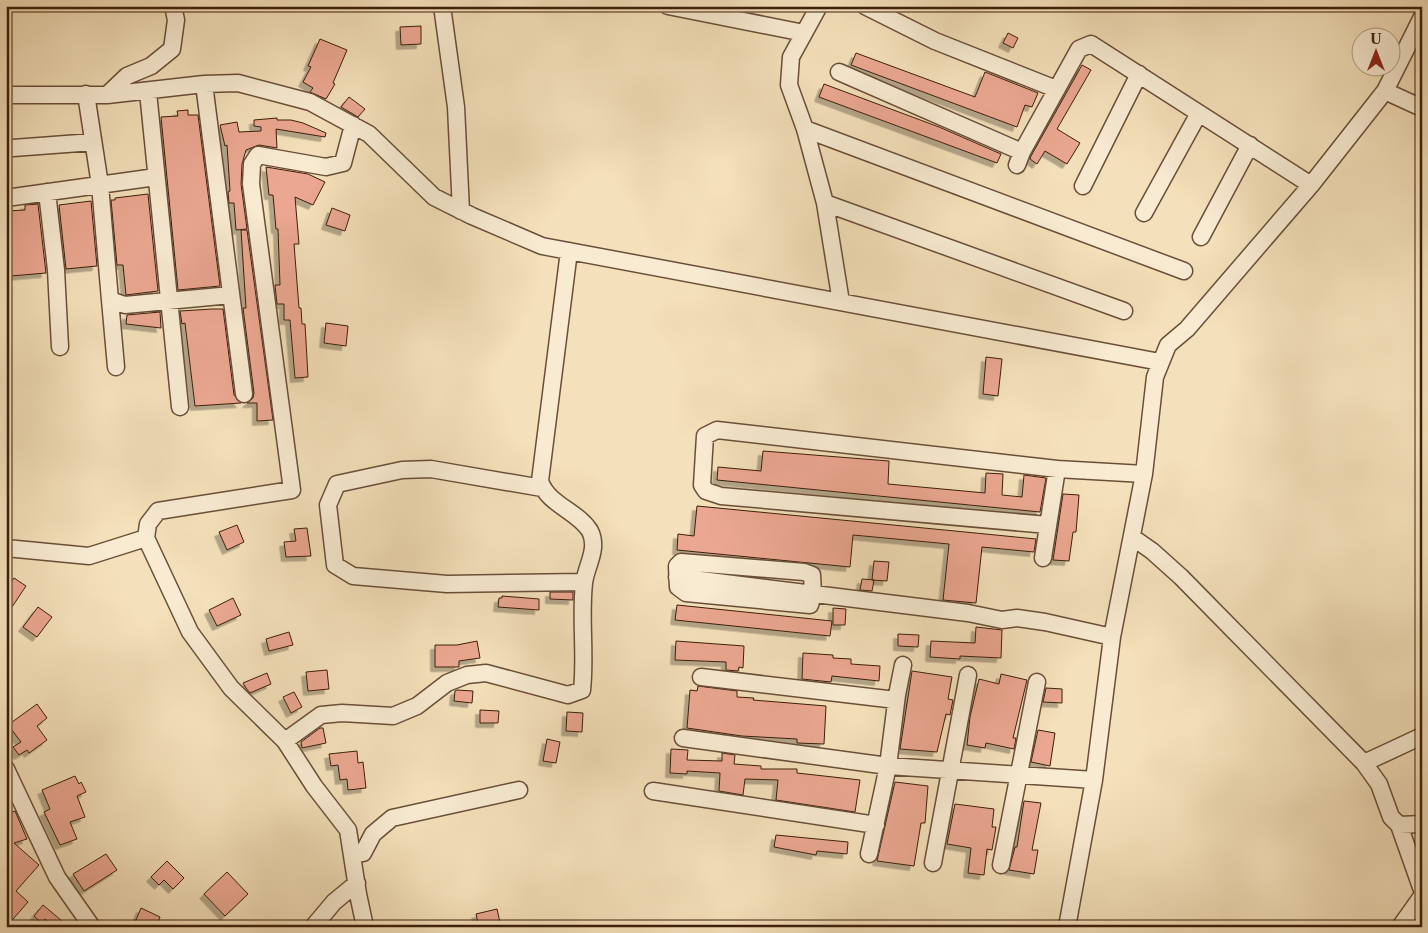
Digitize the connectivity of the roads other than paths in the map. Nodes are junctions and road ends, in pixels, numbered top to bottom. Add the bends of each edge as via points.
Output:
1 (173, 6) edge
2 (442, 6) edge
3 (668, 6) edge
4 (819, 6) edge
5 (866, 6) edge
6 (1422, 17) edge
7 (804, 33) junction
8 (839, 72) dead end
9 (1139, 74) junction
10 (204, 84) junction
11 (1056, 89) junction
12 (1386, 91) junction
13 (148, 92) junction
14 (86, 94) junction
15 (6, 95) edge
16 (107, 95) junction
17 (1422, 108) edge
18 (1199, 113) junction
19 (353, 125) junction
20 (805, 129) junction
21 (93, 142) junction
22 (1250, 145) junction
23 (14, 148) dead end
24 (156, 177) junction
25 (100, 185) junction
26 (1311, 185) junction
27 (1083, 186) dead end
28 (47, 192) junction
29 (6, 198) edge
30 (825, 203) junction
31 (461, 211) junction
32 (1144, 213) dead end
33 (1201, 238) dead end
34 (569, 251) junction
35 (1184, 271) dead end
36 (231, 296) junction
37 (110, 300) junction
38 (841, 302) junction
39 (169, 303) junction
40 (1124, 311) dead end
41 (60, 347) dead end
42 (1160, 362) junction
43 (116, 367) dead end
44 (244, 394) dead end
45 (180, 407) dead end
46 (1057, 469) junction
47 (1144, 474) junction
48 (542, 488) junction
49 (1048, 525) junction
50 (1132, 537) junction
51 (146, 538) junction
52 (6, 548) edge
53 (1043, 558) dead end
54 (677, 577) dead end
55 (584, 582) junction
56 (1112, 637) junction
57 (903, 665) dead end
58 (968, 675) dead end
59 (701, 677) dead end
60 (1037, 682) dead end
61 (896, 700) junction
62 (1422, 736) edge
63 (684, 738) dead end
64 (285, 741) junction
65 (1364, 763) junction
66 (888, 766) junction
67 (6, 768) edge
68 (952, 770) junction
69 (1019, 775) junction
70 (1094, 780) junction
71 (519, 790) dead end
72 (653, 791) dead end
73 (1422, 824) edge
74 (876, 825) junction
75 (1399, 825) junction
76 (869, 854) dead end
77 (352, 855) junction
78 (933, 863) dead end
79 (1001, 865) dead end
80 (356, 883) junction
81 (1422, 890) edge
82 (1422, 896) edge
83 (92, 927) edge
84 (313, 927) edge
85 (366, 927) edge
86 (1067, 927) edge
87 (1400, 927) edge

1 - 16 street via 176,20 172,49 151,66 127,76
2 - 31 street via 456,107
3 - 7 street
4 - 7 street
5 - 11 street via 935,42
6 - 12 street
7 - 20 street via 792,57 789,85
8 - 11 street via 1020,159
9 - 11 street via 1091,44 1079,49
9 - 18 street
9 - 27 street
10 - 13 street
10 - 19 street via 238,83 310,102
10 - 36 street
12 - 17 street
12 - 26 street
13 - 16 street
13 - 24 street
14 - 15 street
14 - 16 street
14 - 21 street
18 - 22 street
18 - 32 street
19 - 31 street via 369,134 434,197
19 - 51 street via 343,163 326,167 258,155 252,164 251,184 292,490 158,511 148,524
20 - 30 street
20 - 35 street
21 - 23 street
21 - 25 street
22 - 26 street
22 - 33 street
24 - 25 street
24 - 39 street
25 - 28 street
25 - 37 street
26 - 42 street via 1187,329 1168,344
28 - 29 street
28 - 41 street
30 - 38 street
30 - 40 street
31 - 34 street via 542,246
34 - 38 street
34 - 48 street via 540,481
36 - 39 street
36 - 44 street
37 - 39 street via 125,305
37 - 43 street
38 - 42 street
39 - 45 street
42 - 47 street via 1149,418
46 - 47 street
46 - 49 street
46 - 49 street via 717,430 705,436 702,485 706,491 721,496
47 - 50 street
48 - 55 street via 589,529 593,551
48 - 55 street via 431,469 402,470 337,484 328,505 335,564 353,576 447,584
49 - 53 street
50 - 56 street
50 - 65 street via 1181,577
51 - 52 street via 89,556
51 - 64 street via 190,632 231,688
54 - 56 street via 968,612 1002,620 1017,618
55 - 64 street via 585,664 582,690 568,695 486,673 467,675 447,683 417,706 393,716 322,715
56 - 70 street
57 - 61 street
58 - 68 street
59 - 61 street
60 - 69 street
61 - 66 street
62 - 65 street
63 - 66 street
64 - 77 street via 348,830
65 - 75 street via 1379,784 1391,817
66 - 68 street
66 - 74 street
67 - 83 street via 57,877
68 - 69 street
68 - 78 street
69 - 70 street
69 - 79 street
70 - 86 street
71 - 77 street via 392,818 373,834 363,853
72 - 74 street
73 - 75 street
74 - 76 street
75 - 81 street
77 - 80 street
80 - 84 street
80 - 85 street
82 - 87 street

